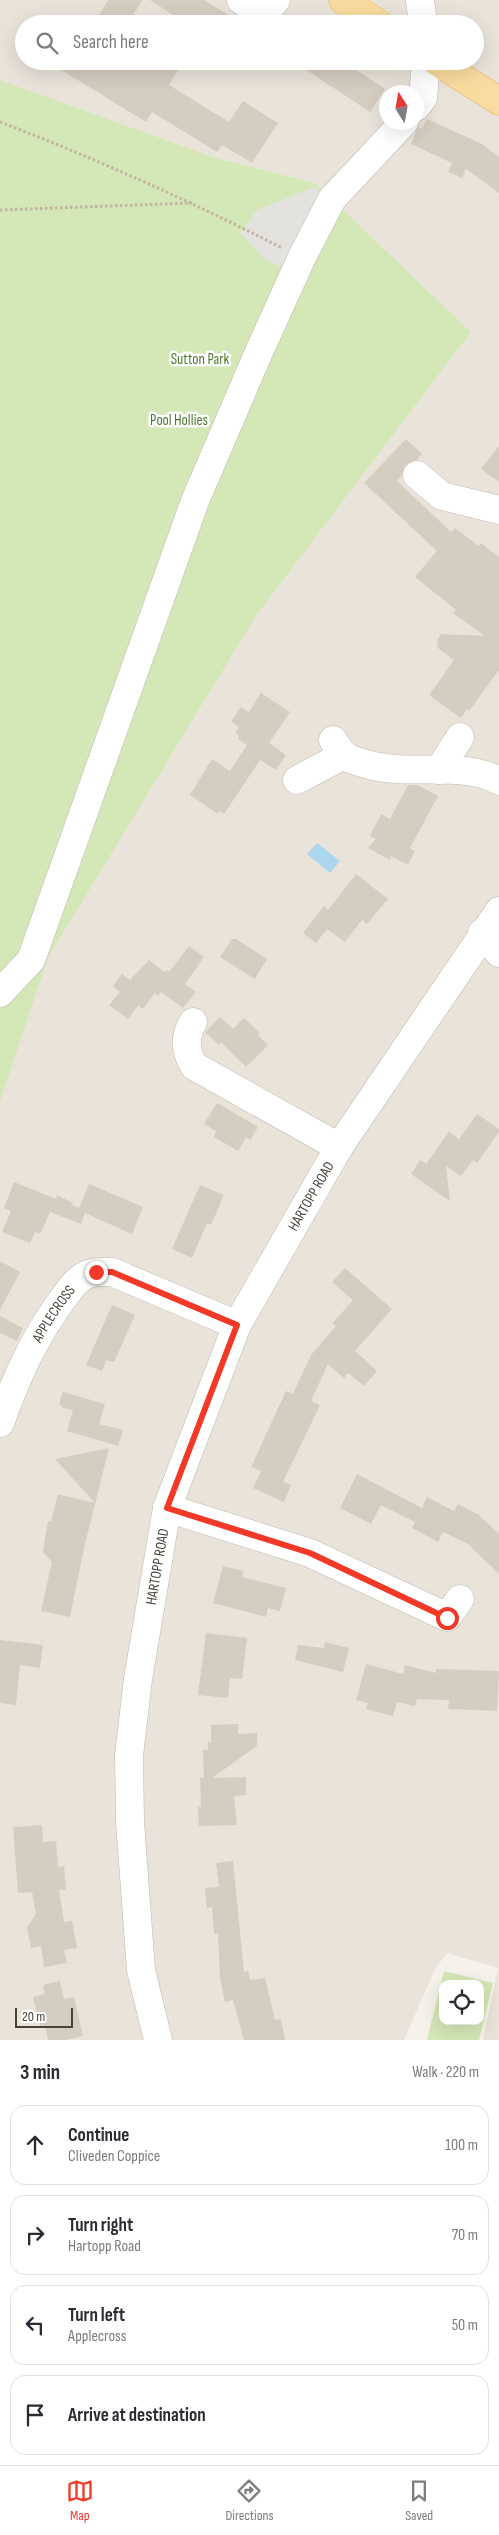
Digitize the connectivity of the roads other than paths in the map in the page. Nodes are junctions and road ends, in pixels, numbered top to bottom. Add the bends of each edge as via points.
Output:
1 (241, 0) edge
2 (276, 0) edge
3 (343, 0) edge
4 (420, 0) edge
5 (366, 15) edge
6 (422, 15) edge
7 (425, 70) edge
8 (450, 70) edge
9 (424, 86) edge
10 (499, 101) edge
11 (397, 130) edge
12 (301, 222) dead end
13 (295, 254) junction
14 (417, 475) dead end
15 (499, 510) edge
16 (460, 737) dead end
17 (439, 770) junction
18 (297, 780) dead end
19 (499, 780) edge
20 (499, 911) edge
21 (491, 943) edge
22 (0, 993) edge
23 (193, 1022) dead end
24 (339, 1147) junction
25 (237, 1325) junction
26 (0, 1423) edge
27 (167, 1508) junction
28 (460, 1598) dead end
29 (158, 2040) edge

1 - 2 street via 265,12
3 - 5 main road
4 - 6 street
7 - 9 street
8 - 10 main road
11 - 13 street via 332,199
12 - 13 street
13 - 22 street via 195,501 31,960
14 - 15 street via 442,496
16 - 17 street
17 - 18 street via 377,768 338,748
17 - 19 street via 483,774
20 - 21 street, HARTOPP ROAD
21 - 24 street, HARTOPP ROAD
23 - 24 street via 186,1035 186,1054 194,1066
24 - 25 street, HARTOPP ROAD
25 - 26 street, APPLECROSS via 112,1272 86,1275 77,1281 43,1326 24,1361
25 - 27 street, HARTOPP ROAD
27 - 28 street via 310,1553 447,1618
27 - 29 street, HARTOPP ROAD via 138,1679 129,1755 130,1822 141,1970

